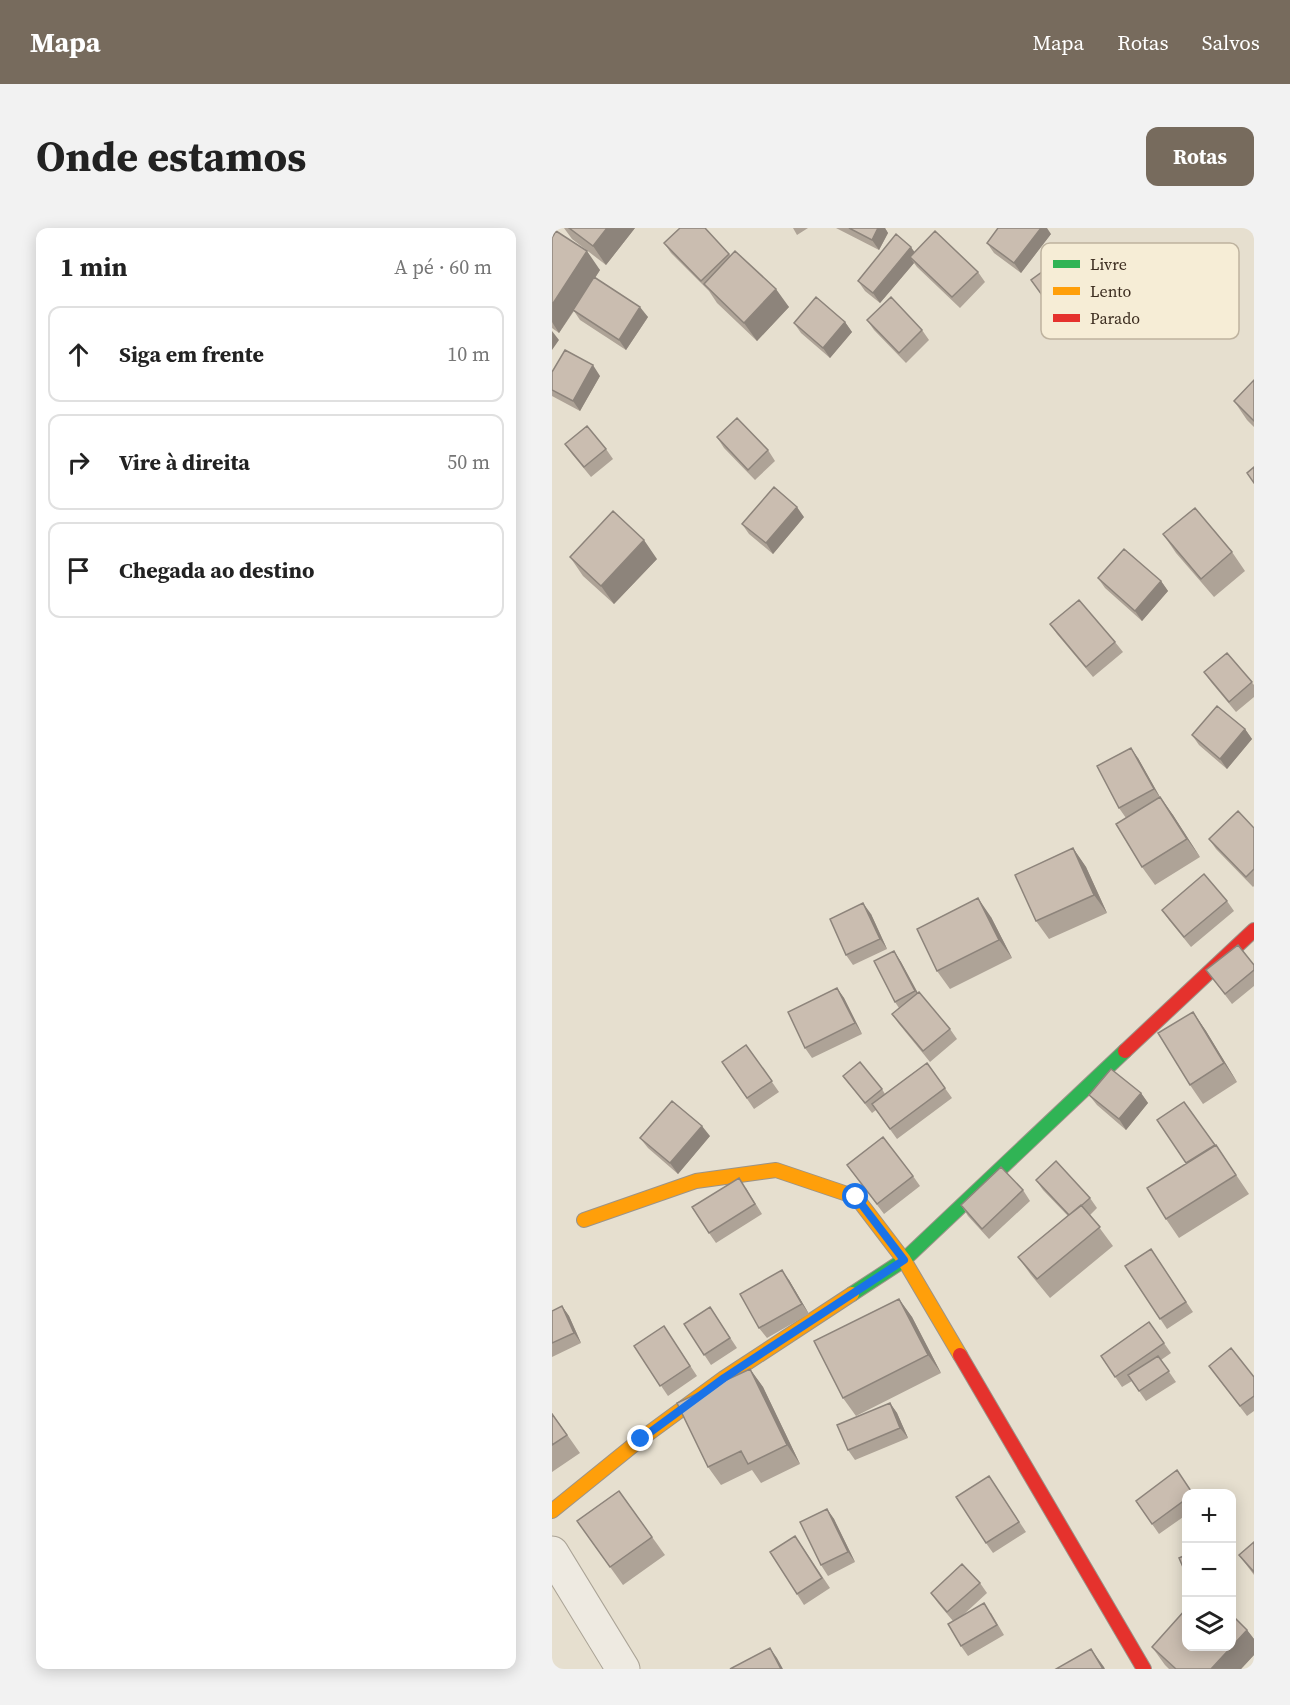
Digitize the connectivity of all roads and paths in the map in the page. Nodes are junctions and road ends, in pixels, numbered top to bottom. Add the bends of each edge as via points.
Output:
1 (1254, 930) edge
2 (584, 1220) dead end
3 (904, 1260) junction
4 (552, 1511) edge
5 (552, 1552) edge
6 (623, 1669) edge
7 (1144, 1669) edge

1 - 3 street
2 - 3 street via 696,1180 776,1170 856,1197
3 - 4 street via 724,1378
3 - 7 street
5 - 6 street

